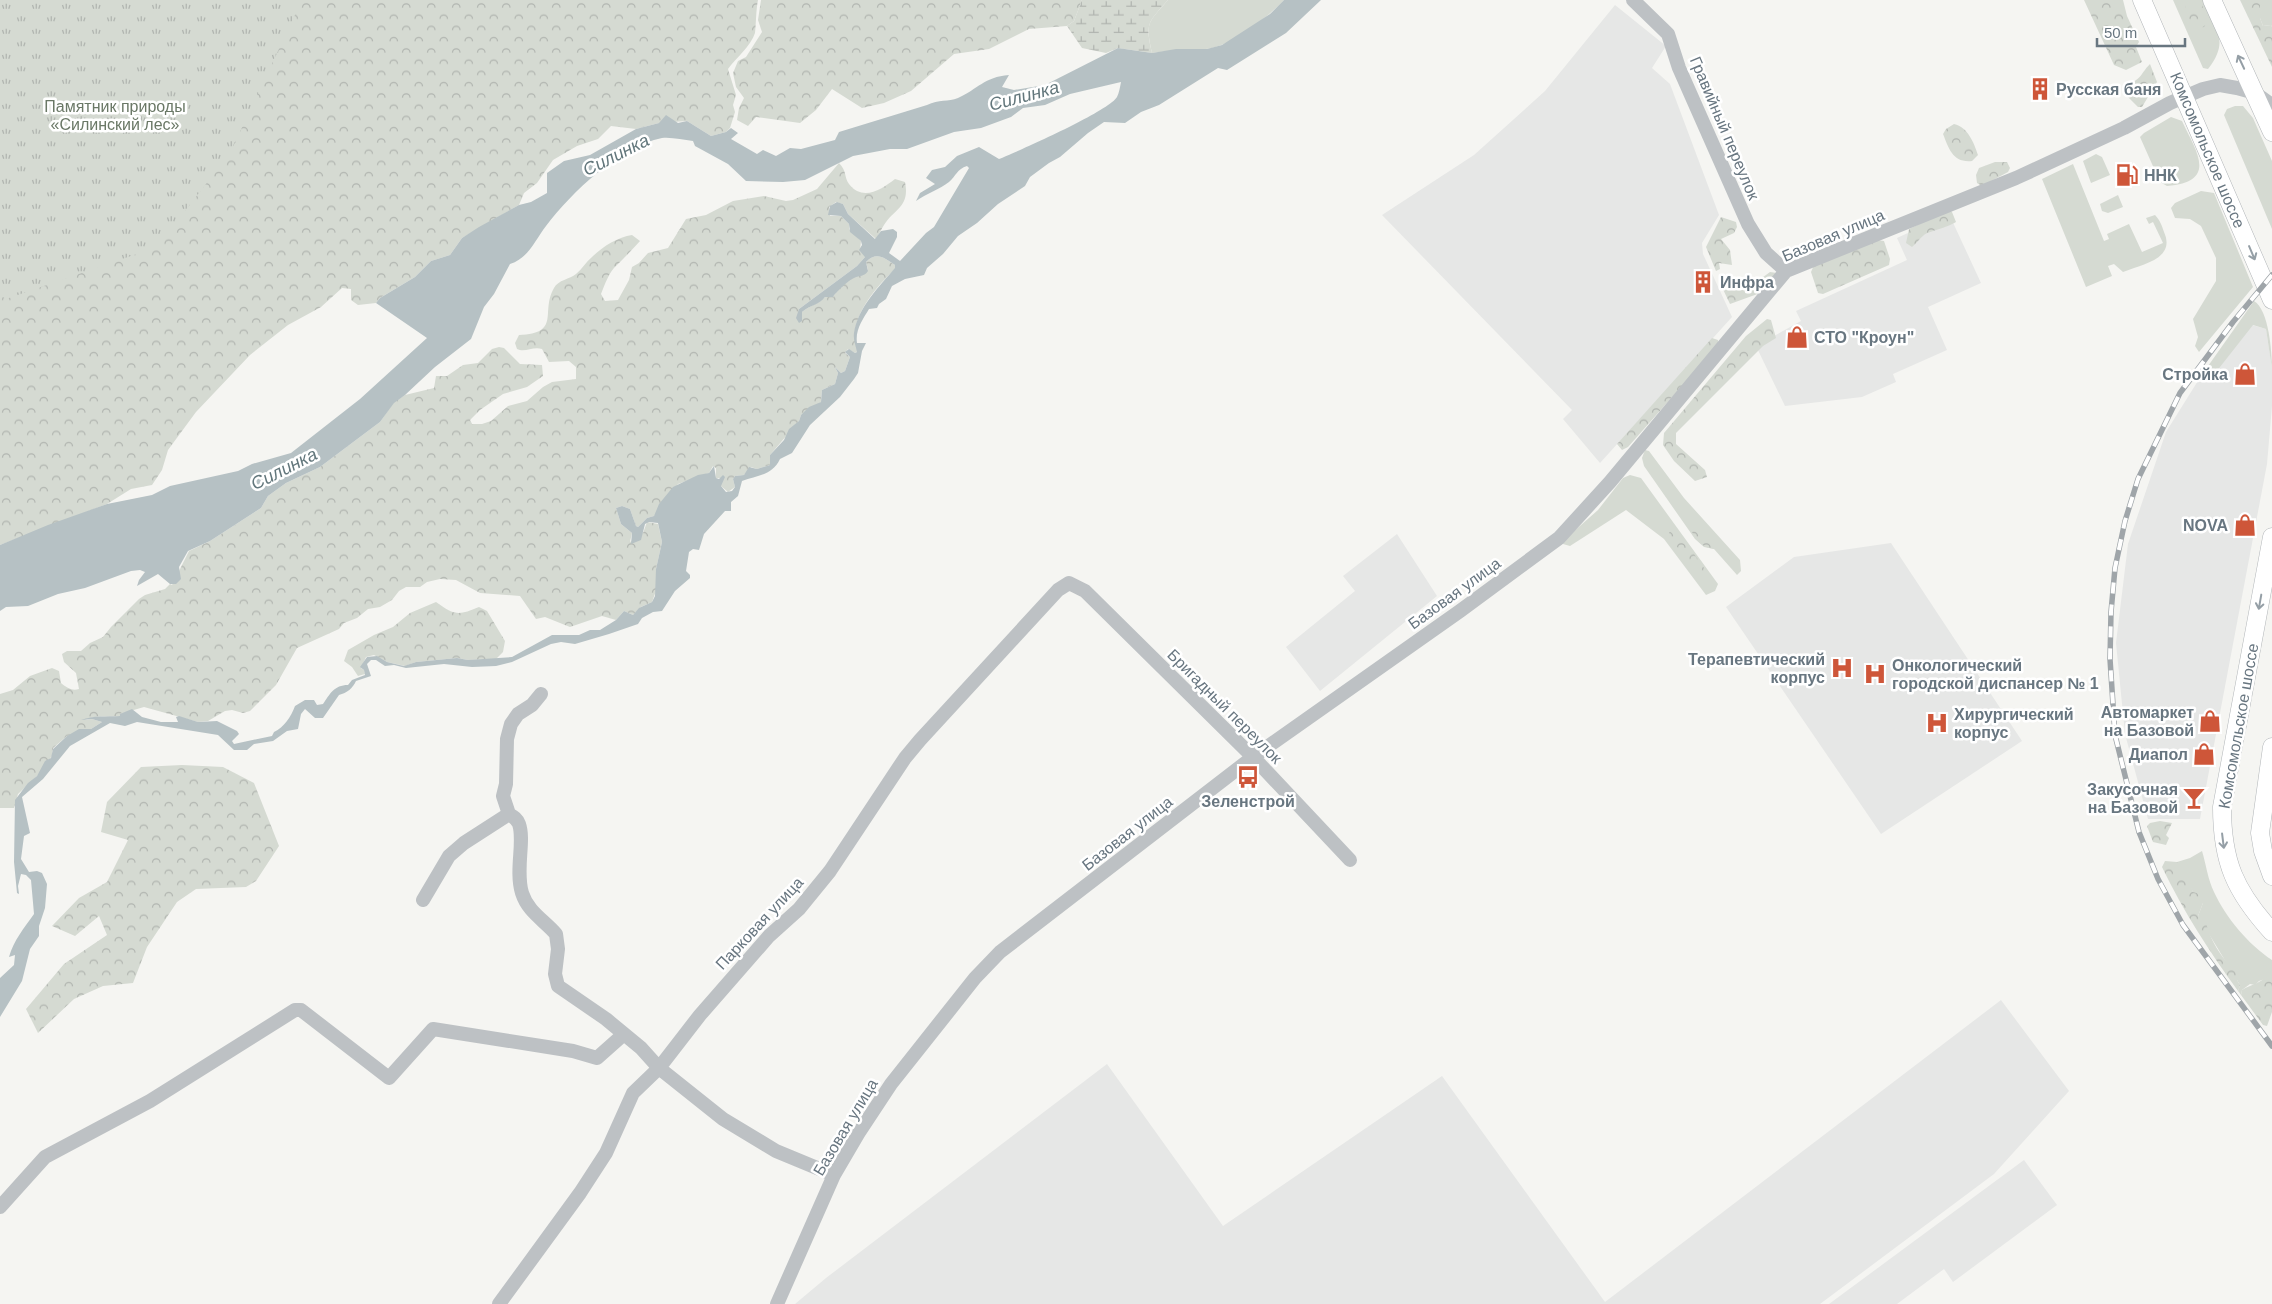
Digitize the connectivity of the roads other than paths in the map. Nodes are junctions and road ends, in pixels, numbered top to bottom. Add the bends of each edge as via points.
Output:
1 (1633, 0) edge
2 (2142, 0) edge
3 (2212, 0) edge
4 (2255, 93) junction
5 (2185, 96) junction
6 (2272, 106) edge
7 (2272, 132) edge
8 (1786, 271) junction
9 (2272, 300) edge
10 (2272, 537) edge
11 (1069, 583) joint
12 (541, 694) dead end
13 (2272, 747) edge
14 (1253, 757) junction
15 (508, 814) junction
16 (1350, 860) dead end
17 (2272, 876) edge
18 (423, 900) dead end
19 (2272, 932) edge
20 (624, 1034) junction
21 (659, 1068) junction
22 (834, 1175) junction
23 (0, 1207) edge
24 (499, 1304) edge
25 (777, 1304) edge

1 - 8 street, Гравийный переулок via 1668,34 1679,68 1748,224 1766,253
2 - 5 main road, Комсомольское шоссе
4 -> 3 main road
4 - 5 street, Базовая улица via 2220,85
4 - 6 street, Базовая улица
4 - 7 main road
5 - 8 street, Базовая улица via 2117,132 2016,178
5 -> 9 main road, Комсомольское шоссе
8 - 14 street, Базовая улица via 1610,482 1559,538
10 -> 19 main road, Комсомольское шоссе via 2222,806 2222,833 2229,866 2250,906
11 - 14 street, Бригадный переулок via 1085,591
11 - 21 street, Парковая улица via 1058,590 915,746 799,910 769,936 736,973
12 - 15 street via 518,714 507,738 503,796
13 - 17 main road via 2260,833
14 - 16 street, Бригадный переулок
14 - 22 street, Базовая улица via 1000,952 975,978 891,1084
15 - 18 street via 449,856
15 - 20 street via 515,818 521,831 518,865 523,895 533,913 556,934 558,949 554,974 558,986
20 - 21 street
20 - 23 street via 597,1058 573,1051 433,1029 389,1078 302,1010 295,1010 150,1101 45,1157
21 - 22 street via 746,1134 776,1151
21 - 24 street, Парковая улица via 633,1093 606,1153
22 - 25 street, Базовая улица

